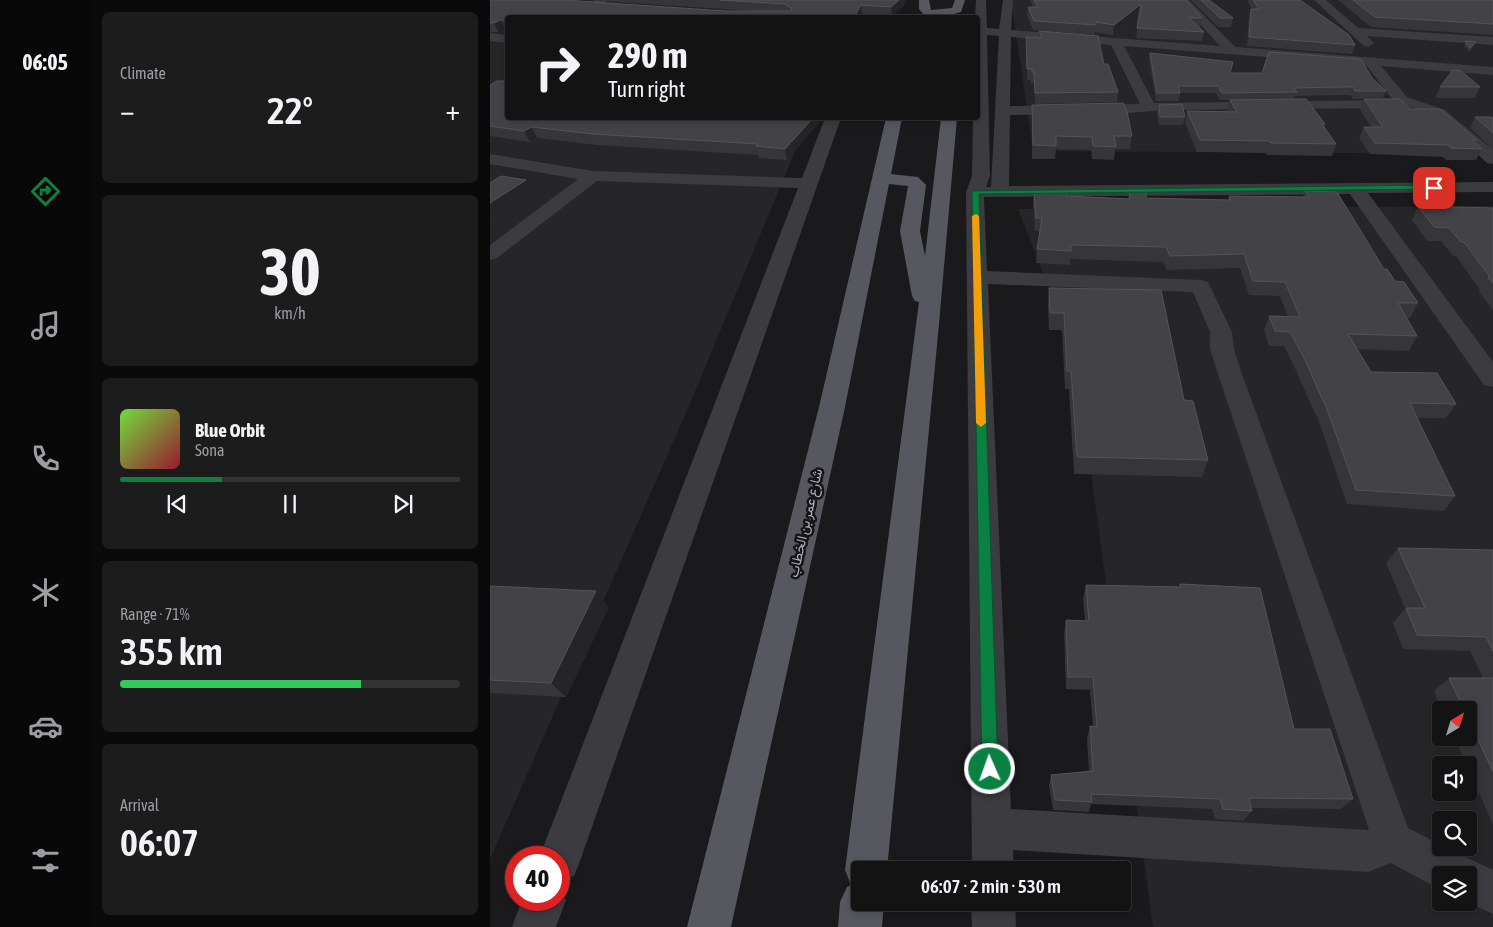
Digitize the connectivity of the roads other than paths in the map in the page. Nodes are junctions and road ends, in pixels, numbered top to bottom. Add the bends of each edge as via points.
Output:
1 (923, 0) edge
2 (961, 0) edge
3 (981, 0) edge
4 (1008, 0) edge
5 (1183, 0) edge
6 (1318, 0) edge
7 (917, 15) edge
8 (973, 15) edge
9 (982, 27) edge
10 (1354, 31) junction
11 (490, 37) edge
12 (505, 39) edge
13 (1493, 40) edge
14 (1116, 42) junction
15 (1232, 51) junction
16 (1370, 62) junction
17 (1391, 63) junction
18 (1493, 71) edge
19 (1401, 100) junction
20 (1149, 108) junction
21 (1003, 111) junction
22 (832, 120) edge
23 (894, 120) edge
24 (949, 120) edge
25 (490, 159) edge
26 (1493, 159) edge
27 (1493, 174) edge
28 (593, 176) junction
29 (881, 178) junction
30 (809, 183) junction
31 (989, 184) junction
32 (1355, 188) junction
33 (1493, 188) edge
34 (490, 254) edge
35 (977, 277) junction
36 (928, 324) junction
37 (1493, 379) edge
38 (992, 828) junction
39 (1393, 842) junction
40 (565, 846) edge
41 (867, 861) edge
42 (993, 861) edge
43 (1440, 866) edge
44 (1477, 885) edge
45 (1493, 893) edge
46 (540, 911) edge
47 (861, 911) edge
48 (994, 911) edge
49 (534, 927) edge
50 (709, 927) edge
51 (860, 927) edge
52 (994, 927) edge

1 - 2 main road via 928,14 951,14 957,10
1 - 7 main road
2 - 8 main road
3 - 9 street
4 - 9 street
5 - 15 street
6 - 10 street
9 - 14 street
9 - 21 street
9 - 31 street
10 - 13 street
10 - 17 street
11 - 12 street
14 - 15 street
14 - 20 street
15 - 16 street
16 - 17 street
16 - 19 street
17 - 18 street
19 - 20 street via 1398,105
19 - 26 street via 1440,113
20 - 21 street
21 - 31 street
22 - 30 street
23 - 29 main road, شارع عمر بن الخطاب
24 - 36 main road
25 - 28 street
27 - 31 street
28 - 30 street
28 - 34 street
29 - 36 main road via 912,181 917,185 910,230
29 - 50 main road, شارع عمر بن الخطاب via 832,407
30 - 40 street
31 - 32 street
31 - 35 street
32 - 33 street
32 - 37 street
35 - 38 street
35 - 39 street via 1201,286 1221,332 1222,349 1231,376
36 - 41 main road
38 - 39 street via 1368,851
38 - 42 street
39 - 43 street
44 - 45 street
46 - 49 street
47 - 51 main road
48 - 52 street

